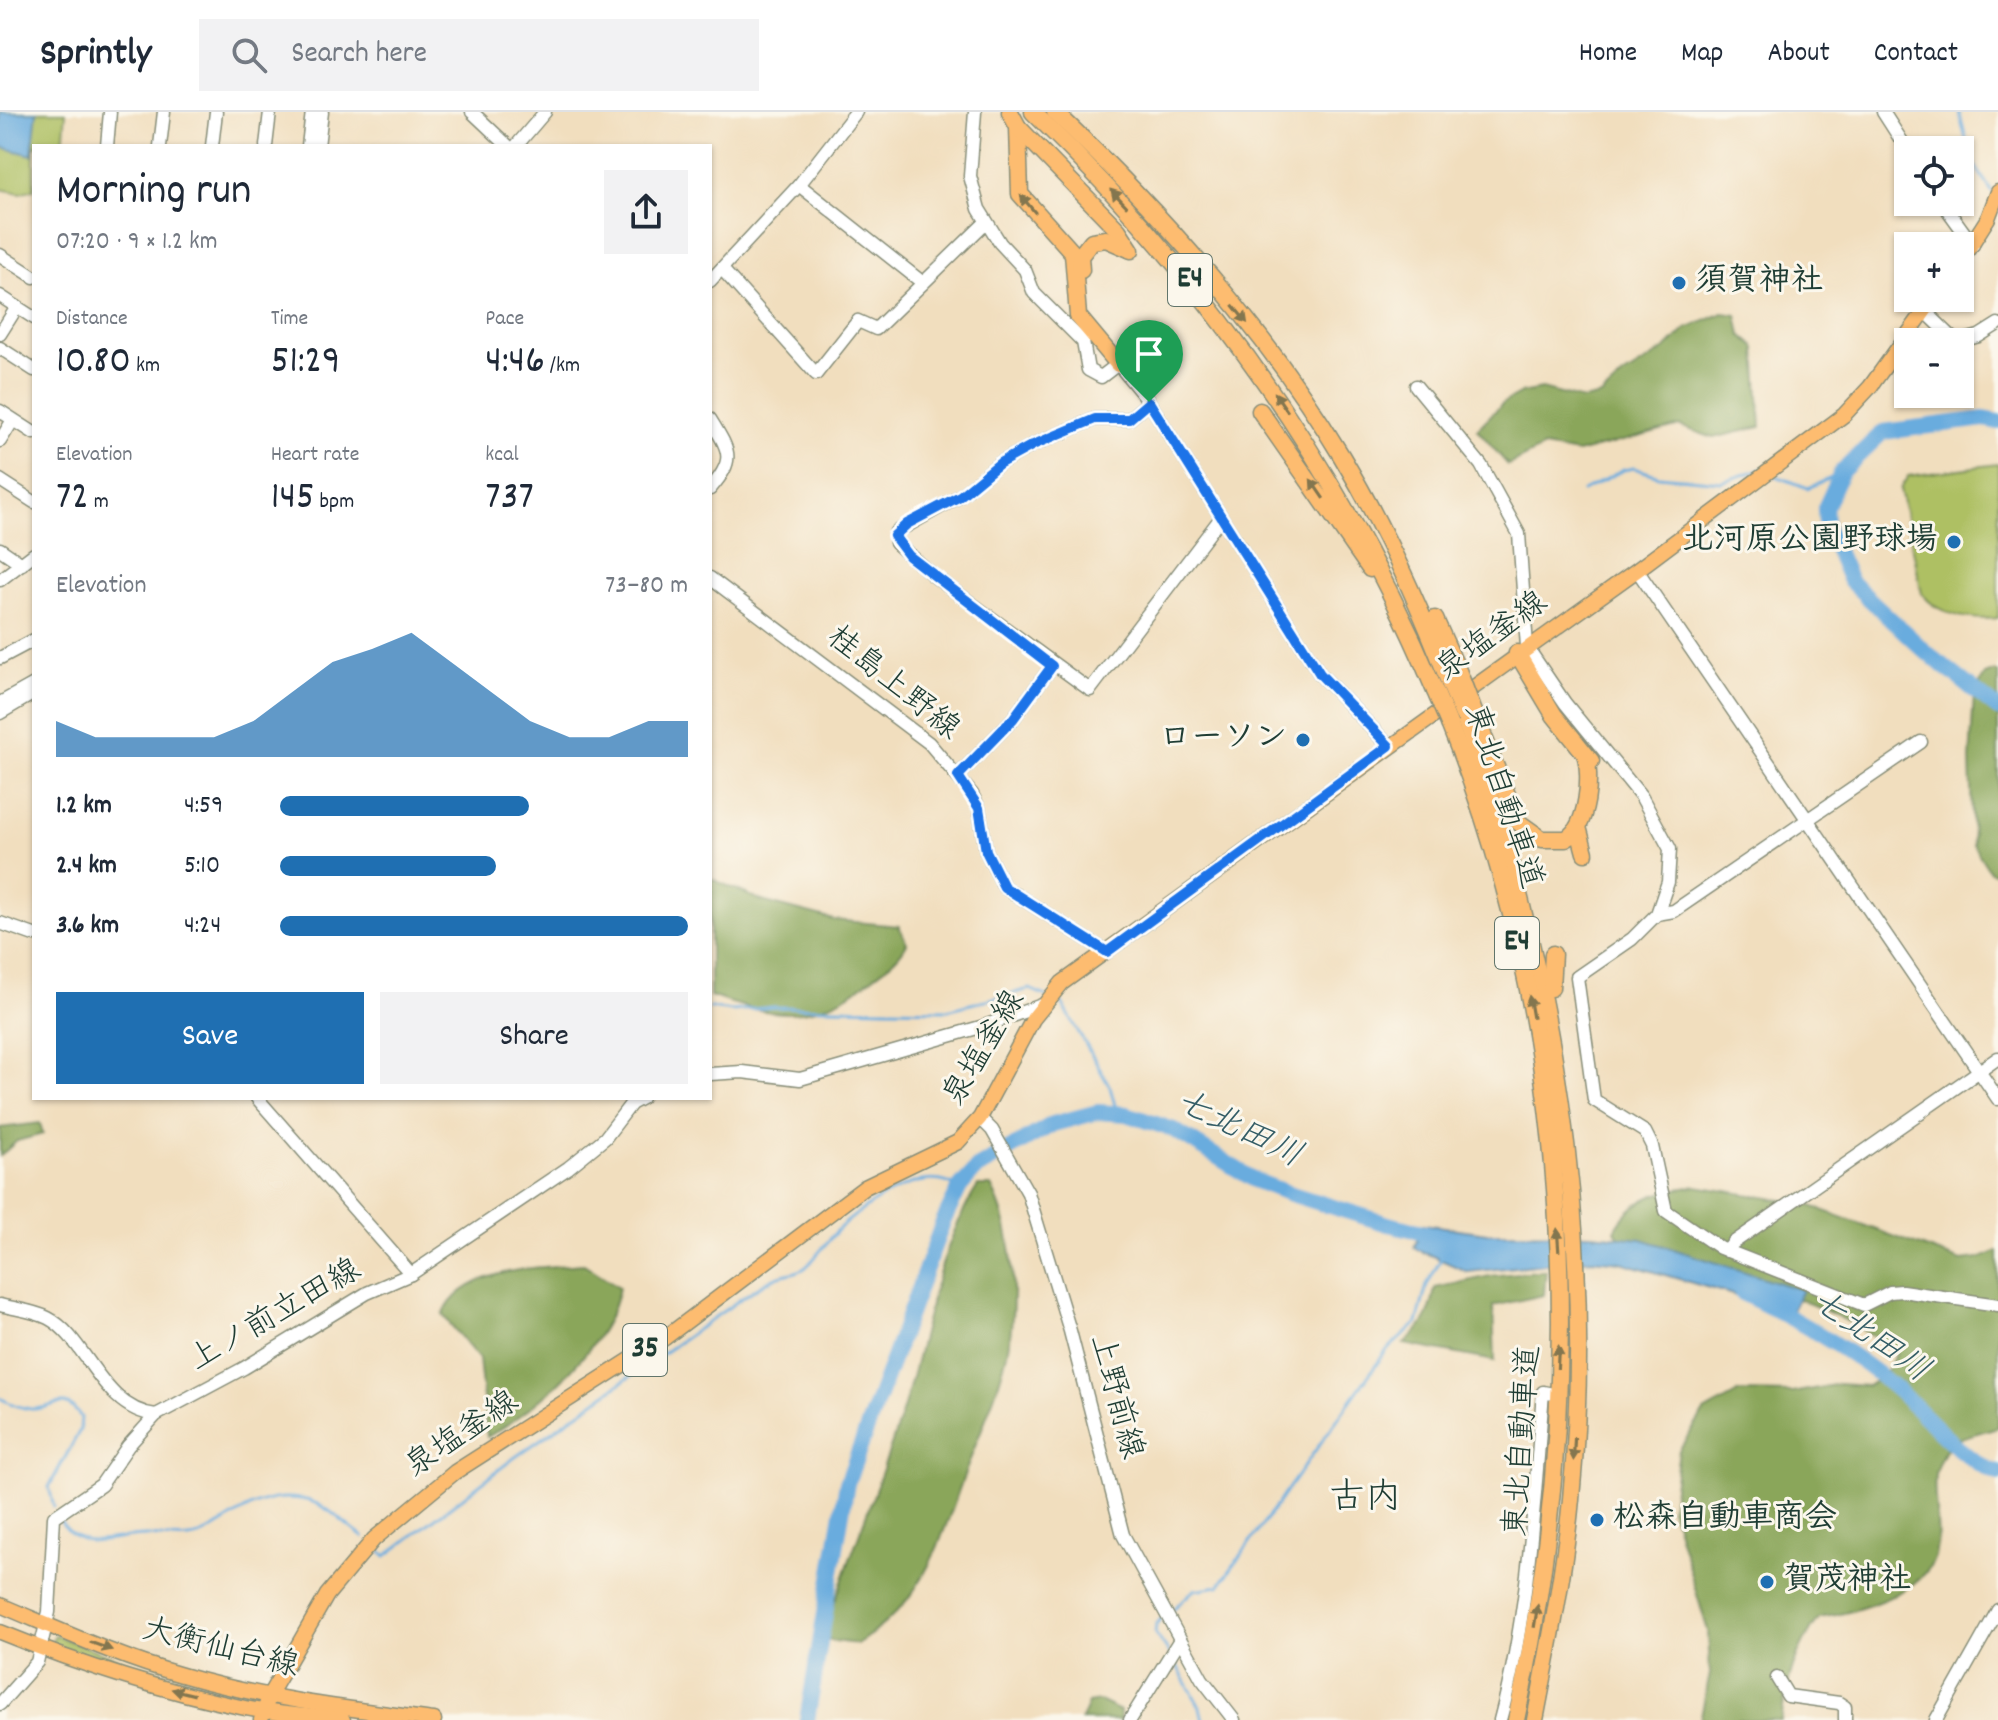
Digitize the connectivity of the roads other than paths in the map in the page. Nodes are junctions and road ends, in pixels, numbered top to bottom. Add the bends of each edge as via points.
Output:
1 (110, 112) edge
2 (164, 112) edge
3 (216, 112) edge
4 (270, 112) edge
5 (312, 112) edge
6 (322, 112) edge
7 (472, 112) edge
8 (545, 112) edge
9 (856, 112) edge
10 (975, 112) edge
11 (1033, 112) edge
12 (1055, 112) edge
13 (1883, 112) edge
14 (1014, 119) edge
15 (1898, 136) edge
16 (107, 144) edge
17 (160, 144) edge
18 (212, 144) edge
19 (266, 144) edge
20 (308, 144) edge
21 (318, 144) edge
22 (506, 144) edge
23 (518, 144) edge
24 (799, 185) junction
25 (1997, 195) edge
26 (986, 222) junction
27 (1974, 243) edge
28 (0, 255) edge
29 (722, 269) junction
30 (32, 276) edge
31 (712, 279) edge
32 (923, 283) junction
33 (0, 296) edge
34 (28, 311) edge
35 (1924, 312) edge
36 (1926, 312) edge
37 (1998, 324) edge
38 (1091, 330) junction
39 (0, 334) edge
40 (0, 348) edge
41 (1118, 364) junction
42 (32, 369) edge
43 (1416, 386) dead end
44 (1149, 402) junction
45 (0, 411) edge
46 (1260, 411) dead end
47 (13, 420) junction
48 (712, 423) edge
49 (32, 432) edge
50 (0, 441) edge
51 (0, 480) edge
52 (712, 487) edge
53 (32, 501) edge
54 (1220, 519) junction
55 (0, 549) edge
56 (32, 556) edge
57 (22, 564) junction
58 (1637, 570) junction
59 (712, 579) edge
60 (0, 580) edge
61 (32, 641) edge
62 (1418, 650) junction
63 (1522, 650) junction
64 (0, 658) edge
65 (1052, 666) junction
66 (1448, 682) junction
67 (32, 685) edge
68 (32, 694) edge
69 (0, 703) edge
70 (0, 713) edge
71 (1462, 716) junction
72 (1921, 742) dead end
73 (1389, 746) junction
74 (958, 776) junction
75 (1806, 818) junction
76 (1582, 831) junction
77 (1585, 853) dead end
78 (1657, 914) junction
79 (0, 923) edge
80 (32, 934) edge
81 (1107, 952) junction
82 (1553, 954) dead end
83 (1048, 998) junction
84 (1998, 1058) edge
85 (1979, 1071) junction
86 (712, 1074) edge
87 (1998, 1099) edge
88 (259, 1100) edge
89 (638, 1100) edge
90 (1562, 1117) junction
91 (980, 1118) junction
92 (1560, 1169) junction
93 (1727, 1251) junction
94 (411, 1274) junction
95 (0, 1305) edge
96 (1998, 1305) edge
97 (1568, 1314) junction
98 (1553, 1394) dead end
99 (156, 1415) junction
100 (0, 1605) edge
101 (1998, 1610) edge
102 (47, 1625) junction
103 (0, 1632) edge
104 (41, 1648) junction
105 (1173, 1650) junction
106 (1777, 1678) dead end
107 (270, 1694) junction
108 (0, 1704) edge
109 (262, 1715) edge
110 (343, 1720) edge
111 (434, 1720) edge
112 (1130, 1720) edge
113 (1234, 1720) edge
114 (1500, 1720) edge
115 (1516, 1720) edge
116 (1535, 1720) edge
117 (1845, 1720) edge
118 (1936, 1720) edge

1 - 16 street
2 - 17 street
3 - 18 street
4 - 19 street
5 - 20 street
6 - 21 street
7 - 22 street
8 - 23 street
9 - 24 street
10 - 26 street via 970,176
62 -> 11 highway, 東北自動車道 / E4 via 1347,507 1247,353 1151,233
12 -> 66 highway, 東北自動車道 / E4 via 1160,220 1235,308 1341,455 1389,542
13 - 15 street
38 -> 14 highway via 1076,310 1073,253 1020,194
14 - 38 highway via 1131,250 1099,239 1082,252 1084,311
24 - 29 street
24 - 32 street
25 - 27 main road
26 - 32 street
26 - 41 street via 1025,270 1034,293 1083,342 1088,370 1101,377
28 - 30 street
29 - 31 street
29 - 32 street via 816,374 858,321 876,329
33 - 34 street
34 - 39 street
35 - 58 main road, 泉塩釜線 / 35 via 1844,415
36 - 37 street via 1957,342
38 - 41 highway
40 - 42 street
41 - 44 street
43 - 63 street via 1481,465 1519,534
44 - 54 street
44 - 65 street via 1129,419 1095,419 1033,445 894,536 909,556
45 - 47 street
62 -> 46 highway via 1312,481
47 - 49 street
47 - 50 street
48 - 52 street via 729,455 726,471
51 - 53 street
54 - 65 street via 1090,690
54 - 73 street via 1320,674
55 - 57 street
56 - 57 street
57 - 60 street
58 - 63 main road, 泉塩釜線 / 35
58 - 75 street
59 - 74 street, 桂島上野線 via 911,727
61 - 64 street
62 - 66 highway, 東北自動車道 / E4
63 - 73 main road, 泉塩釜線 / 35
63 - 76 highway via 1554,715 1585,754 1590,774
63 - 78 street via 1641,796 1664,835 1670,849 1668,882
65 - 74 street via 1013,719
66 - 71 highway, 東北自動車道 / E4, bridge
66 - 71 highway, bridge
67 - 69 street
68 - 70 street
71 - 76 highway via 1518,822 1547,840
71 - 90 highway, 東北自動車道 / E4 via 1526,915
92 -> 71 highway, 東北自動車道 / E4 via 1525,973
72 - 75 street
73 - 81 main road, 泉塩釜線 / 35
74 - 81 street, 桂島上野線 via 979,808 986,851 1004,887
75 - 78 street via 1674,911
75 - 85 street
76 - 77 highway
78 - 93 street via 1632,939 1577,977 1591,1093 1600,1106 1645,1132 1666,1211
79 - 80 street
81 - 83 main road, 泉塩釜線 / 35
82 - 90 highway
83 - 86 street via 984,1026 800,1079
83 - 91 main road, 泉塩釜線 / 35
84 - 85 street
85 - 87 street
85 - 93 street
88 - 94 street
89 - 94 street, 上ノ前立田線 via 605,1138 568,1168
90 - 92 highway, 東北自動車道 / E4
91 - 105 street, 上野前線 via 1028,1193 1123,1535 1166,1615
91 - 107 main road, 泉塩釜線 / 35 via 958,1142 865,1187 700,1313 412,1505 338,1577
92 - 97 highway, 東北自動車道 / E4
93 - 96 street via 1864,1305 1902,1291
94 - 99 street, 上ノ前立田線 via 367,1293
95 - 99 street via 48,1318 105,1385
115 -> 97 highway, 東北自動車道 / E4 via 1537,1614
97 -> 116 highway, 東北自動車道 / E4 via 1571,1497
98 - 114 street via 1543,1392 1528,1567
99 - 102 street, 上ノ前立田線 via 101,1485 54,1517
100 - 102 main road, 大衡仙台線
101 - 118 street
102 - 104 street, 上ノ前立田線
102 -> 107 main road, 大衡仙台線 via 177,1674
103 - 104 main road, 大衡仙台線
104 - 108 street, 上ノ前立田線 via 33,1669
109 -> 104 main road, 大衡仙台線
105 - 112 street
105 - 113 street, 上野前線
106 - 117 street via 1788,1696 1839,1703 1845,1707
107 - 109 main road, 泉塩釜線 / 35
107 - 111 main road, 大衡仙台線
109 - 110 main road, 大衡仙台線

